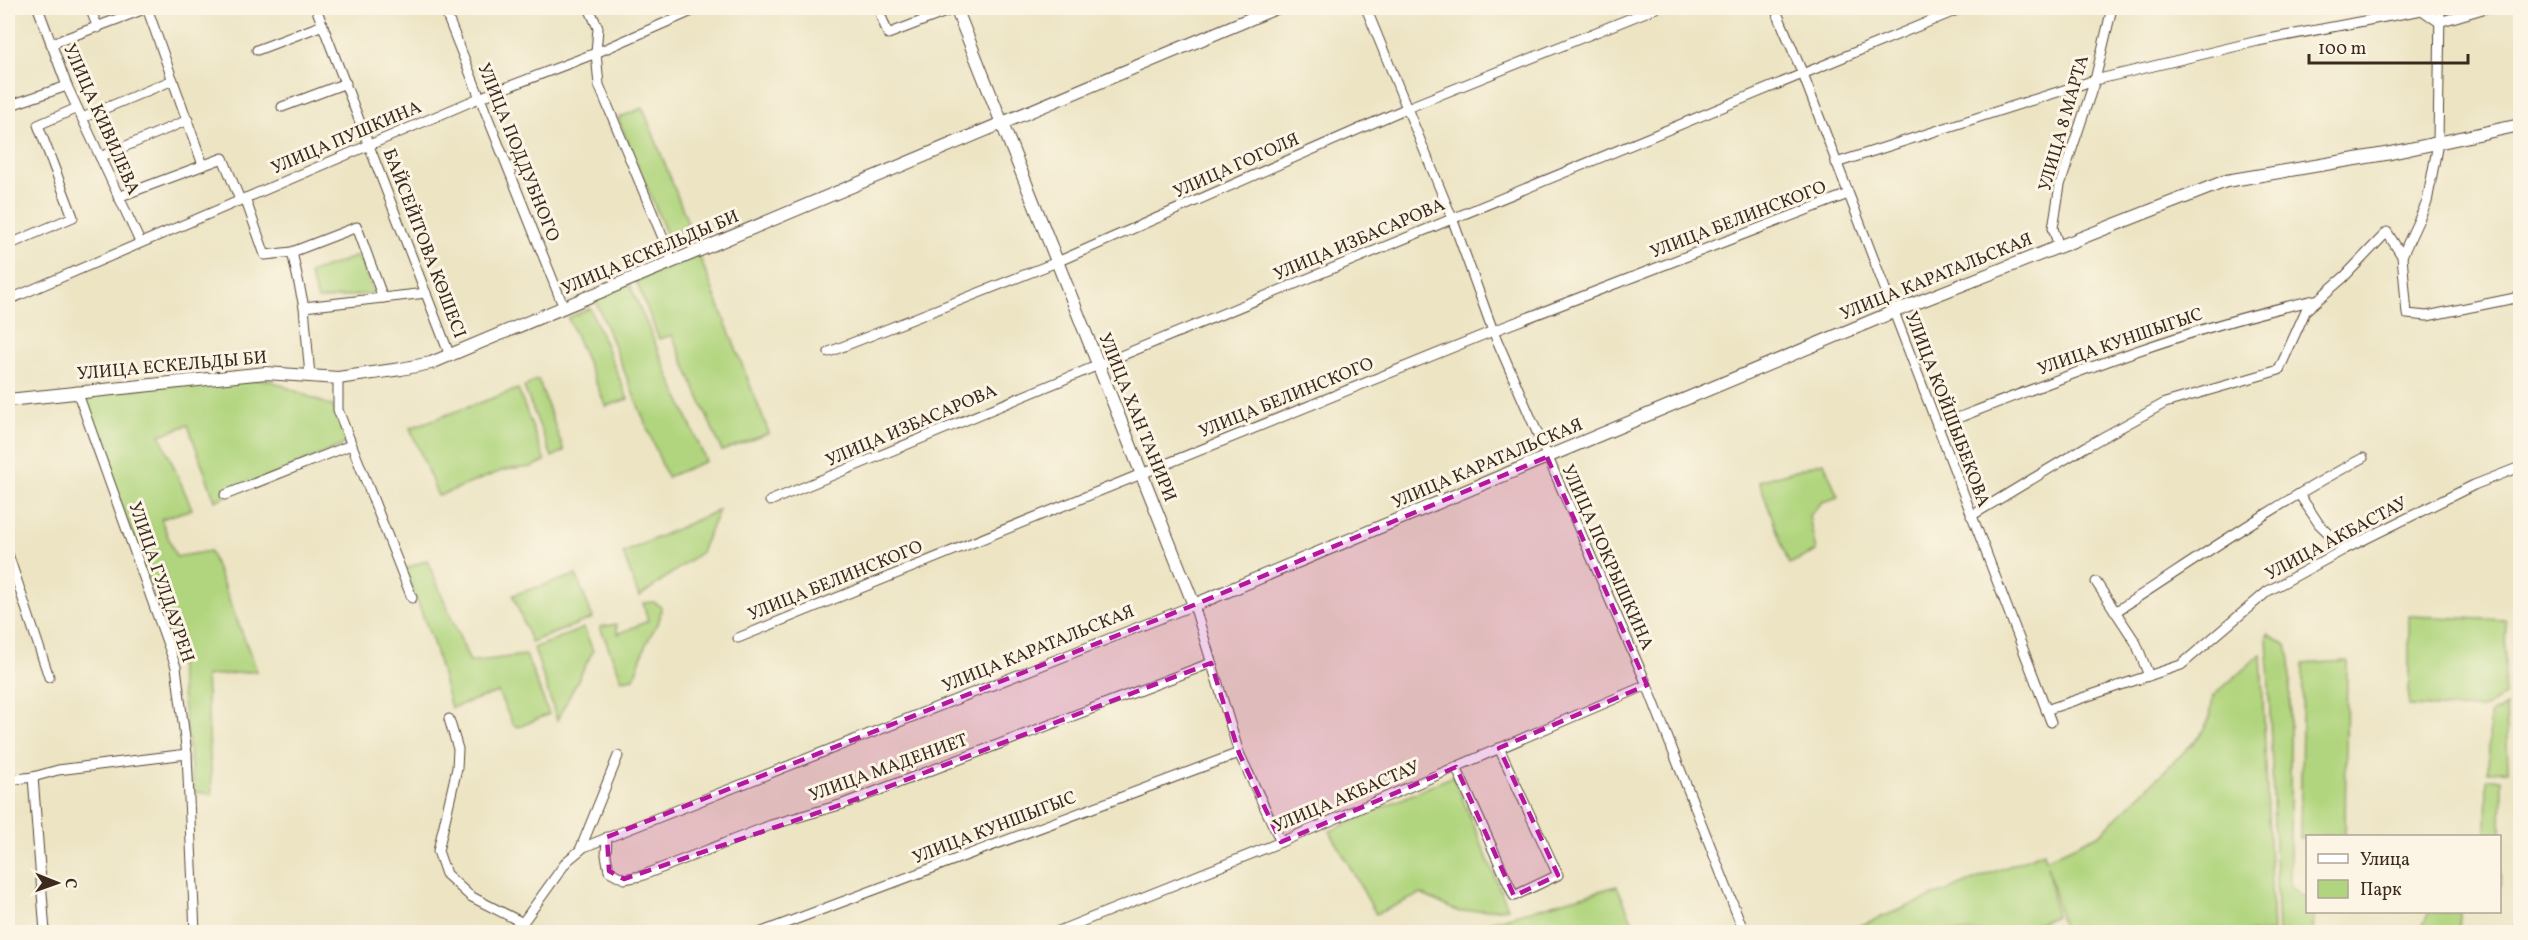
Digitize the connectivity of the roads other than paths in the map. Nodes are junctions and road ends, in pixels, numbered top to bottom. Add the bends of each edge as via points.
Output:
1 (38, 8) edge
2 (90, 8) edge
3 (147, 8) edge
4 (316, 8) edge
5 (444, 8) edge
6 (590, 8) edge
7 (699, 8) edge
8 (878, 8) edge
9 (956, 8) edge
10 (1276, 8) edge
11 (1366, 8) edge
12 (1656, 8) edge
13 (1775, 8) edge
14 (1962, 8) edge
15 (2112, 8) edge
16 (2440, 8) edge
17 (2486, 8) edge
18 (2422, 9) edge
19 (2439, 22) junction
20 (323, 25) junction
21 (98, 28) junction
22 (51, 44) junction
23 (257, 50) dead end
24 (596, 53) junction
25 (1802, 72) junction
26 (173, 80) junction
27 (2095, 80) junction
28 (346, 83) junction
29 (67, 86) junction
30 (479, 98) junction
31 (8, 106) edge
32 (282, 107) dead end
33 (77, 108) junction
34 (1407, 108) junction
35 (82, 118) junction
36 (188, 120) junction
37 (1003, 123) junction
38 (2520, 125) edge
39 (2438, 143) junction
40 (370, 145) junction
41 (100, 157) junction
42 (1836, 163) junction
43 (203, 165) junction
44 (1848, 194) junction
45 (118, 197) junction
46 (242, 199) junction
47 (1452, 218) junction
48 (140, 242) junction
49 (8, 245) edge
50 (2059, 247) junction
51 (292, 252) junction
52 (2402, 256) junction
53 (673, 262) junction
54 (1057, 262) junction
55 (426, 293) junction
56 (2520, 297) edge
57 (383, 298) junction
58 (8, 300) edge
59 (2318, 300) junction
60 (304, 307) junction
61 (564, 308) junction
62 (1893, 312) junction
63 (1493, 332) junction
64 (829, 352) dead end
65 (450, 356) junction
66 (1098, 366) junction
67 (310, 376) junction
68 (338, 378) junction
69 (77, 391) junction
70 (8, 400) edge
71 (1937, 426) junction
72 (351, 445) junction
73 (1547, 457) junction
74 (2363, 458) dead end
75 (2520, 467) edge
76 (1140, 472) junction
77 (2299, 494) junction
78 (225, 495) dead end
79 (770, 501) dead end
80 (1971, 516) junction
81 (2345, 549) junction
82 (8, 554) edge
83 (2096, 582) dead end
84 (412, 598) dead end
85 (1194, 605) junction
86 (2115, 612) junction
87 (738, 638) dead end
88 (1211, 663) junction
89 (2149, 676) junction
90 (49, 677) dead end
91 (1647, 685) junction
92 (2046, 710) junction
93 (449, 719) dead end
94 (2051, 722) dead end
95 (1499, 748) junction
96 (187, 753) junction
97 (1239, 753) junction
98 (618, 756) dead end
99 (1456, 767) junction
100 (33, 777) junction
101 (8, 780) edge
102 (607, 837) junction
103 (1281, 842) junction
104 (580, 850) junction
105 (2520, 898) edge
106 (523, 923) junction
107 (45, 933) edge
108 (195, 933) edge
109 (516, 933) edge
110 (762, 933) edge
111 (1056, 933) edge
112 (1744, 933) edge
113 (2520, 933) edge

1 - 22 street, УЛИЦА КИВИЛЕВА
2 - 21 street
3 - 21 street
3 - 26 street
4 - 20 street, БАЙСЕЙІТОВА КӨШЕСІ
5 - 30 street, УЛИЦА ПОДДУБНОГО
6 - 24 street via 598,28
7 - 24 street, УЛИЦА ПУШКИНА
8 - 9 street via 888,34
9 - 37 street, УЛИЦА ХАН ТАНИРИ
10 - 37 street, УЛИЦА ЕСКЕЛЬДЫ БИ
11 - 34 street, УЛИЦА ПОКРЫШКИНА
12 - 34 street, УЛИЦА ГОГОЛЯ
13 - 25 street, УЛИЦА КОЙШЫБЕКОВА
14 - 25 street, УЛИЦА ИЗБАСАРОВА
15 - 27 street, УЛИЦА 8 МАРТА
16 - 19 street
17 - 19 street
18 - 19 street, УЛИЦА БЕЛИНСКОГО
18 - 27 street, УЛИЦА БЕЛИНСКОГО via 2258,41
19 - 39 street
20 - 23 street
20 - 28 street, БАЙСЕЙІТОВА КӨШЕСІ
21 - 22 street
22 - 29 street, УЛИЦА КИВИЛЕВА
24 - 30 street, УЛИЦА ПУШКИНА
24 - 53 street via 599,85
25 - 42 street, УЛИЦА КОЙШЫБЕКОВА
25 - 47 street, УЛИЦА ИЗБАСАРОВА
26 - 35 street
26 - 36 street
27 - 42 street, УЛИЦА БЕЛИНСКОГО
27 - 50 street, УЛИЦА 8 МАРТА via 2060,185 2052,228
28 - 32 street
28 - 40 street, БАЙСЕЙІТОВА КӨШЕСІ
29 - 31 street
29 - 33 street, УЛИЦА КИВИЛЕВА
30 - 40 street, УЛИЦА ПУШКИНА
30 - 61 street, УЛИЦА ПОДДУБНОГО
33 - 35 street, УЛИЦА КИВИЛЕВА
33 - 49 street via 38,125 74,217
34 - 47 street, УЛИЦА ПОКРЫШКИНА
34 - 54 street, УЛИЦА ГОГОЛЯ
35 - 41 street, УЛИЦА КИВИЛЕВА
36 - 41 street
36 - 43 street
37 - 53 street, УЛИЦА ЕСКЕЛЬДЫ БИ
37 - 54 street, УЛИЦА ХАН ТАНИРИ
38 - 39 street, УЛИЦА КАРАТАЛЬСКАЯ
39 - 50 street, УЛИЦА КАРАТАЛЬСКАЯ via 2226,181
39 - 52 street via 2427,202
40 - 46 street, УЛИЦА ПУШКИНА
40 - 55 street, БАЙСЕЙІТОВА КӨШЕСІ
41 - 45 street, УЛИЦА КИВИЛЕВА
42 - 44 street, УЛИЦА КОЙШЫБЕКОВА
43 - 45 street
43 - 46 street via 224,158
44 - 62 street, УЛИЦА КОЙШЫБЕКОВА
44 - 63 street, УЛИЦА БЕЛИНСКОГО
45 - 48 street, УЛИЦА КИВИЛЕВА
46 - 48 street, УЛИЦА ПУШКИНА
46 - 51 street via 265,255
47 - 63 street, УЛИЦА ПОКРЫШКИНА
47 - 66 street, УЛИЦА ИЗБАСАРОВА
48 - 58 street, УЛИЦА ПУШКИНА
50 - 62 street, УЛИЦА КАРАТАЛЬСКАЯ
51 - 57 street via 357,227
51 - 60 street
52 - 56 street via 2407,314 2427,316
52 - 59 street via 2387,232
53 - 61 street, УЛИЦА ЕСКЕЛЬДЫ БИ
54 - 64 street, УЛИЦА ГОГОЛЯ
54 - 66 street, УЛИЦА ХАН ТАНИРИ
55 - 57 street
55 - 65 street, БАЙСЕЙІТОВА КӨШЕСІ
57 - 60 street
59 - 71 street, УЛИЦА КУНШЫГЫС via 2250,314 2154,345
59 - 80 street via 2306,310 2279,370 2165,403
60 - 67 street
61 - 65 street, УЛИЦА ЕСКЕЛЬДЫ БИ
62 - 71 street, УЛИЦА КОЙШЫБЕКОВА
62 - 73 street, УЛИЦА КАРАТАЛЬСКАЯ
63 - 73 street, УЛИЦА ПОКРЫШКИНА
63 - 76 street, УЛИЦА БЕЛИНСКОГО
65 - 68 street, УЛИЦА ЕСКЕЛЬДЫ БИ via 402,369
66 - 76 street, УЛИЦА ХАН ТАНИРИ
66 - 79 street, УЛИЦА ИЗБАСАРОВА
67 - 68 street, УЛИЦА ЕСКЕЛЬДЫ БИ
67 - 69 street, УЛИЦА ЕСКЕЛЬДЫ БИ via 266,373
68 - 72 street via 338,410
69 - 70 street, УЛИЦА ЕСКЕЛЬДЫ БИ
69 - 96 street, УЛИЦА ГУЛДАУРЕН via 176,667
71 - 80 street, УЛИЦА КОЙШЫБЕКОВА
72 - 78 street
72 - 84 street
73 - 85 street, УЛИЦА КАРАТАЛЬСКАЯ
73 - 91 street, УЛИЦА ПОКРЫШКИНА
74 - 77 street
75 - 81 street, УЛИЦА АКБАСТАУ via 2474,485
76 - 85 street, УЛИЦА ХАН ТАНИРИ
76 - 87 street, УЛИЦА БЕЛИНСКОГО
77 - 81 street via 2319,524
77 - 86 street
80 - 92 street, УЛИЦА КОЙШЫБЕКОВА
81 - 89 street, УЛИЦА АКБАСТАУ via 2268,591 2181,665
82 - 90 street
83 - 86 street
85 - 88 street, УЛИЦА ХАН ТАНИРИ
85 - 102 street, УЛИЦА КАРАТАЛЬСКАЯ
86 - 89 street via 2136,643
88 - 97 street, УЛИЦА ХАН ТАНИРИ
88 - 102 street, УЛИЦА МАДЕНИЕТ via 843,804 771,825 641,876 624,879 609,871
89 - 92 street, УЛИЦА АКБАСТАУ
91 - 95 street, УЛИЦА АКБАСТАУ
91 - 112 street, УЛИЦА ПОКРЫШКИНА
92 - 94 street, УЛИЦА КОЙШЫБЕКОВА
93 - 106 street via 458,749 438,851 446,874 470,896
95 - 99 street, УЛИЦА АКБАСТАУ
95 - 99 street via 1558,875 1514,896
96 - 100 street via 58,770
96 - 108 street, УЛИЦА ГУЛДАУРЕН
97 - 103 street, УЛИЦА ХАН ТАНИРИ
97 - 110 street, УЛИЦА КУНШЫГЫС
98 - 104 street
99 - 103 street, УЛИЦА АКБАСТАУ
100 - 101 street
100 - 107 street
102 - 104 street, УЛИЦА КАРАТАЛЬСКАЯ
103 - 111 street, УЛИЦА АКБАСТАУ
104 - 106 street, УЛИЦА КАРАТАЛЬСКАЯ via 567,861
105 - 113 street
106 - 109 street, УЛИЦА КАРАТАЛЬСКАЯ

